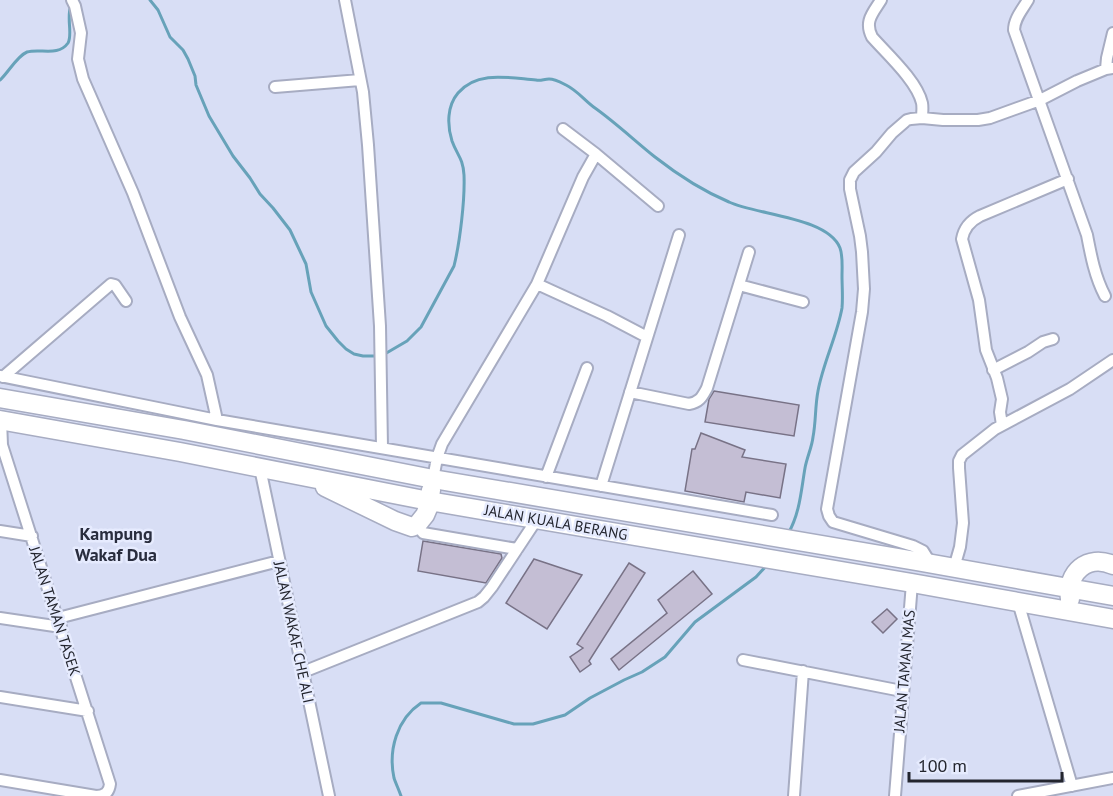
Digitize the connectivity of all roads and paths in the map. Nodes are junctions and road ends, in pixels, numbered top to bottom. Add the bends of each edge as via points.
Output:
1 (345, 0) edge
2 (881, 0) edge
3 (1028, 0) edge
4 (74, 3) edge
5 (1113, 33) edge
6 (1109, 69) edge
7 (360, 80) junction
8 (275, 87) dead end
9 (1040, 100) junction
10 (922, 118) junction
11 (563, 129) dead end
12 (596, 154) junction
13 (1068, 179) junction
14 (658, 206) dead end
15 (679, 235) dead end
16 (749, 252) dead end
17 (537, 285) junction
18 (739, 285) junction
19 (1105, 297) dead end
20 (126, 301) dead end
21 (802, 302) dead end
22 (647, 337) junction
23 (1053, 339) dead end
24 (1113, 360) edge
25 (587, 368) dead end
26 (993, 370) junction
27 (2, 376) edge
28 (630, 392) junction
29 (0, 398) edge
30 (0, 420) edge
31 (216, 420) junction
32 (1002, 425) junction
33 (1, 445) edge
34 (382, 447) junction
35 (437, 458) junction
36 (260, 468) junction
37 (301, 476) junction
38 (546, 477) junction
39 (433, 479) junction
40 (601, 486) junction
41 (429, 501) junction
42 (712, 505) junction
43 (771, 515) dead end
44 (537, 519) junction
45 (417, 525) junction
46 (709, 526) junction
47 (0, 531) edge
48 (32, 536) junction
49 (517, 549) junction
50 (279, 561) junction
51 (931, 564) junction
52 (1113, 565) edge
53 (954, 568) junction
54 (912, 583) junction
55 (1070, 589) junction
56 (1113, 596) edge
57 (1018, 602) junction
58 (1106, 617) edge
59 (0, 618) edge
60 (59, 623) junction
61 (743, 660) dead end
62 (803, 671) junction
63 (303, 672) junction
64 (902, 691) junction
65 (0, 697) edge
66 (88, 711) junction
67 (1113, 778) edge
68 (0, 780) edge
69 (1072, 786) junction
70 (329, 796) edge
71 (794, 796) edge
72 (895, 796) edge
73 (1018, 796) edge

1 - 7 street
2 - 10 street via 869,18 869,32 916,91
3 - 9 street via 1014,30
4 - 31 street via 81,33 78,59 83,79 207,375
5 - 6 street via 1107,58
6 - 9 street
7 - 8 street
7 - 34 street via 380,326
9 - 10 street via 978,120
9 - 13 street
10 - 51 street via 907,120 850,180 864,289 827,510 833,522 913,546 923,551
11 - 12 street
12 - 14 street
12 - 17 street
13 - 19 street
13 - 26 street via 980,216 963,233
15 - 22 street
16 - 18 street
17 - 22 street
17 - 35 street
18 - 21 street
18 - 28 street via 707,388 698,402 689,404
20 - 27 street via 116,285 111,284
22 - 28 street
23 - 26 street
24 - 32 street via 1070,389
25 - 38 street
26 - 32 street via 1002,399
27 - 31 street
28 - 40 street
29 - 39 highway, JALAN KUALA BERANG
30 - 33 street, JALAN TAMAN TASEK
30 - 36 highway, JALAN KUALA BERANG
31 - 34 street
32 - 53 street via 967,449 959,460 963,523
33 - 48 street, JALAN TAMAN TASEK
34 - 35 street
35 - 38 street
35 - 39 street
36 - 37 highway, JALAN KUALA BERANG
36 - 50 street, JALAN WAKAF CHE ALI
37 - 41 highway, JALAN KUALA BERANG
37 - 45 highway via 403,525
38 - 40 street
39 - 41 highway
39 - 46 highway, JALAN KUALA BERANG
40 - 42 street
41 - 44 highway, JALAN KUALA BERANG
41 - 45 highway
42 - 43 street
42 - 46 street
44 - 49 street
44 - 54 highway, JALAN KUALA BERANG
45 - 49 street via 423,533
46 - 51 highway, JALAN KUALA BERANG
47 - 48 street
48 - 60 street, JALAN TAMAN TASEK
49 - 63 street via 478,602
50 - 60 street
50 - 63 street, JALAN WAKAF CHE ALI
51 - 53 highway, JALAN KUALA BERANG
52 - 55 highway via 1086,563 1072,578
53 - 55 highway, JALAN KUALA BERANG
54 - 57 highway, JALAN KUALA BERANG
54 - 64 street, JALAN TAMAN MAS
55 - 56 highway, JALAN KUALA BERANG
55 - 58 highway via 1073,604 1080,610
57 - 58 highway, JALAN KUALA BERANG
57 - 69 street
59 - 60 street
60 - 66 street, JALAN TAMAN TASEK
61 - 62 street
62 - 64 street
62 - 71 street
63 - 70 street, JALAN WAKAF CHE ALI
64 - 72 street, JALAN TAMAN MAS
65 - 66 street
66 - 68 street, JALAN TAMAN TASEK via 110,784 102,796
67 - 69 street
69 - 73 street

